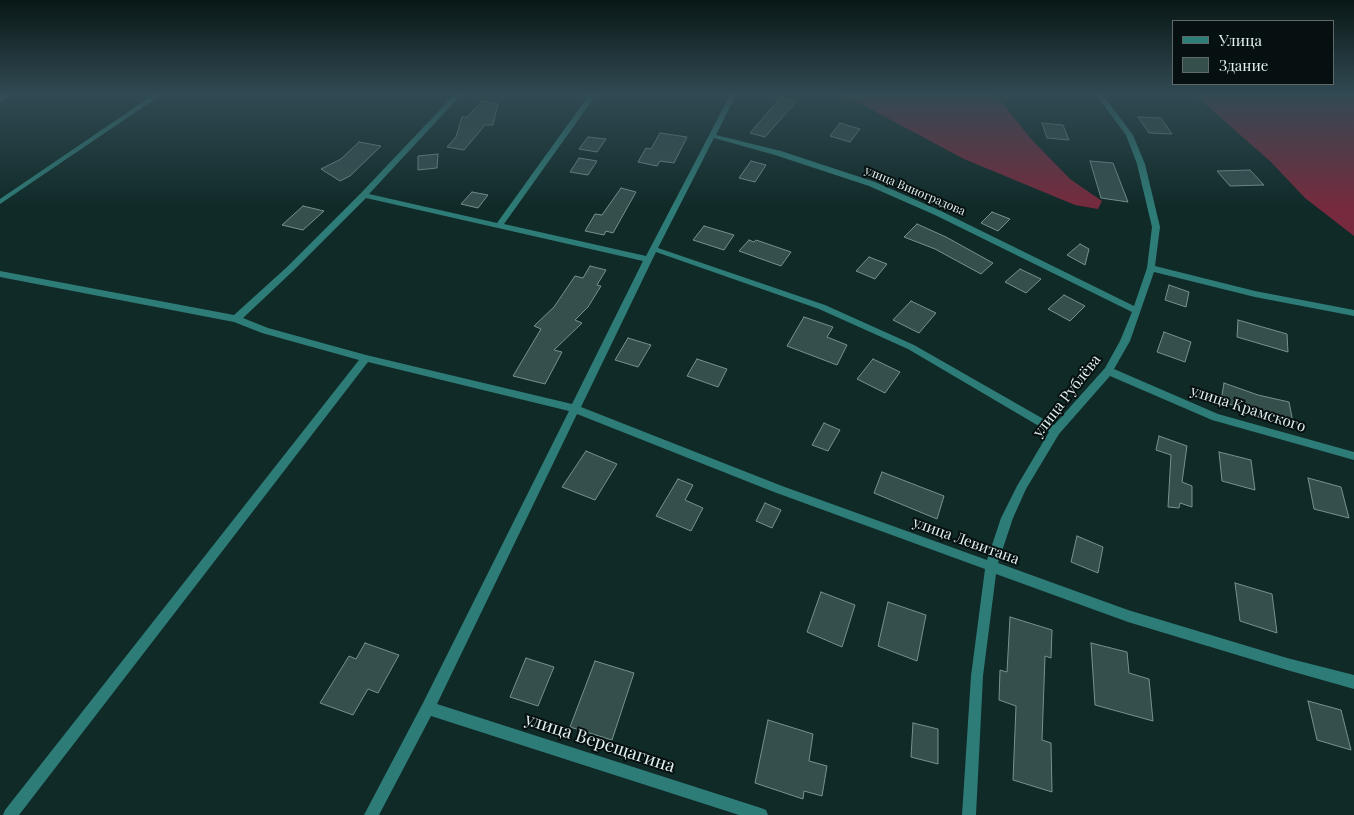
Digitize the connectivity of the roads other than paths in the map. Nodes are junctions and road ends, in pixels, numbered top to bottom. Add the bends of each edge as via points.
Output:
1 (102, 133) edge
2 (422, 133) edge
3 (566, 133) edge
4 (714, 133) edge
5 (1128, 133) edge
6 (713, 136) junction
7 (364, 195) junction
8 (0, 202) edge
9 (499, 226) junction
10 (654, 248) junction
11 (648, 260) junction
12 (1151, 268) junction
13 (0, 274) edge
14 (1138, 312) junction
15 (1354, 314) edge
16 (236, 319) junction
17 (366, 358) junction
18 (1108, 371) junction
19 (574, 408) junction
20 (1054, 430) junction
21 (1354, 456) edge
22 (991, 566) junction
23 (1354, 682) edge
24 (428, 708) junction
25 (10, 815) edge
26 (371, 815) edge
27 (761, 815) edge
28 (969, 815) edge

1 - 8 street
2 - 7 street
3 - 9 street
4 - 6 street
5 - 12 street, улица Рублёва via 1141,164 1156,226
6 - 10 street
6 - 14 street, улица Виноградова via 778,153 872,184
7 - 9 street
7 - 16 street
9 - 11 street
10 - 11 street
10 - 20 street via 822,307 911,347
11 - 19 street
12 - 14 street, улица Рублёва
12 - 15 street
13 - 16 street, улица Левитана
14 - 18 street, улица Рублёва
16 - 17 street, улица Левитана via 265,331
17 - 19 street, улица Левитана
17 - 25 street
18 - 20 street, улица Рублёва
18 - 21 street, улица Крамского via 1216,417
19 - 22 street, улица Левитана via 778,489
19 - 24 street
20 - 22 street, улица Рублёва via 1010,510
22 - 23 street, улица Левитана via 1128,616
22 - 28 street, улица Рублёва via 977,676
24 - 26 street
24 - 27 street, улица Верещагина

